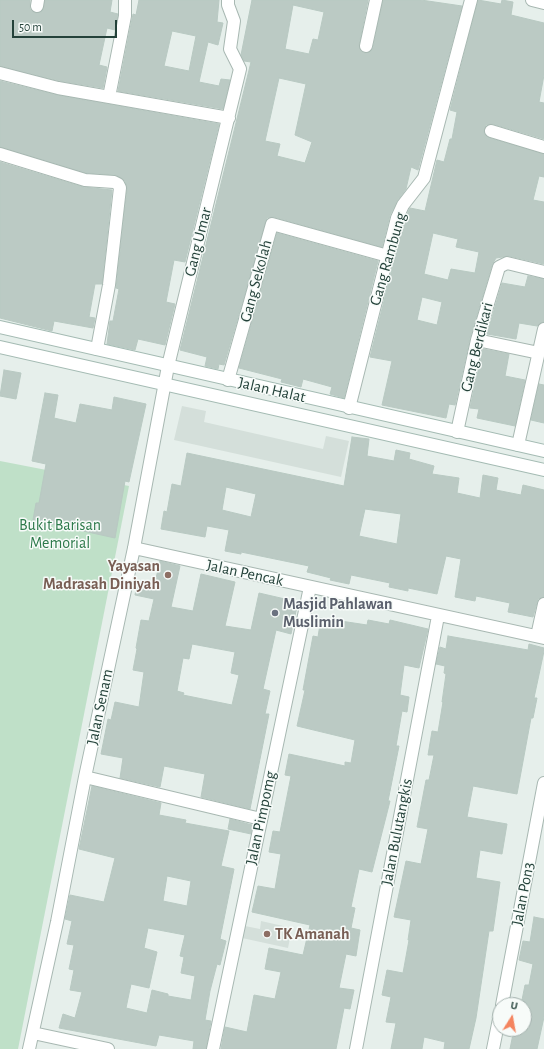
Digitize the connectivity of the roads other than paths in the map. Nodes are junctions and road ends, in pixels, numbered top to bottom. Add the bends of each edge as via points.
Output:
1 (125, 0) edge
2 (228, 0) edge
3 (376, 0) edge
4 (471, 0) edge
5 (532, 0) edge
6 (544, 3) edge
7 (366, 46) dead end
8 (0, 73) edge
9 (109, 97) junction
10 (229, 118) junction
11 (491, 131) dead end
12 (544, 147) edge
13 (0, 154) edge
14 (388, 256) junction
15 (544, 272) edge
16 (0, 327) edge
17 (544, 329) edge
18 (477, 340) junction
19 (0, 347) edge
20 (97, 349) junction
21 (539, 354) junction
22 (168, 366) junction
23 (228, 380) junction
24 (165, 385) junction
25 (348, 408) junction
26 (457, 432) junction
27 (518, 445) junction
28 (544, 451) edge
29 (544, 470) edge
30 (134, 548) junction
31 (310, 587) junction
32 (544, 604) edge
33 (438, 616) junction
34 (541, 637) edge
35 (84, 777) junction
36 (544, 783) edge
37 (261, 819) junction
38 (504, 997) edge
39 (33, 1033) junction
40 (495, 1037) edge
41 (82, 1046) edge
42 (29, 1049) edge
43 (108, 1049) edge
44 (213, 1049) edge
45 (356, 1049) edge
46 (493, 1049) edge

1 - 9 street via 125,16
2 - 10 street, Gang Umar via 234,21 230,49 240,70
3 - 7 street
4 - 14 street, Gang Rambung via 424,178 403,205 397,218
5 - 6 street
8 - 9 street via 58,88
9 - 10 street
10 - 22 street, Gang Umar
11 - 12 street
13 - 20 street via 85,180 114,182 120,188
14 - 23 street, Gang Sekolah via 272,224
14 - 25 street, Gang Rambung
15 - 18 street, Gang Berdikari via 507,263 500,267
16 - 20 street, Jalan Halat
17 - 21 street
18 - 21 street
18 - 26 street, Gang Berdikari
19 - 24 street, Jalan Halat
20 - 22 street, Jalan Halat
21 - 27 street
22 - 23 street, Jalan Halat
22 - 24 street, Jalan Senam
23 - 25 street, Jalan Halat
24 - 29 street, Jalan Halat
24 - 30 street, Jalan Senam
25 - 26 street, Jalan Halat
26 - 27 street, Jalan Halat
27 - 28 street, Jalan Halat
30 - 31 street, Jalan Pencak
30 - 35 street, Jalan Senam
31 - 33 street, Jalan Pencak
31 - 37 street, Jalan Pimpomg
32 - 34 street
33 - 34 street, Jalan Pencak
33 - 45 street, Jalan Bulutangkis
35 - 37 street
35 - 39 street, Jalan Senam
36 - 38 street, Jalan Pon3
37 - 44 street, Jalan Pimpomg
39 - 41 street
39 - 42 street, Jalan Senam
40 - 46 street
41 - 43 street

